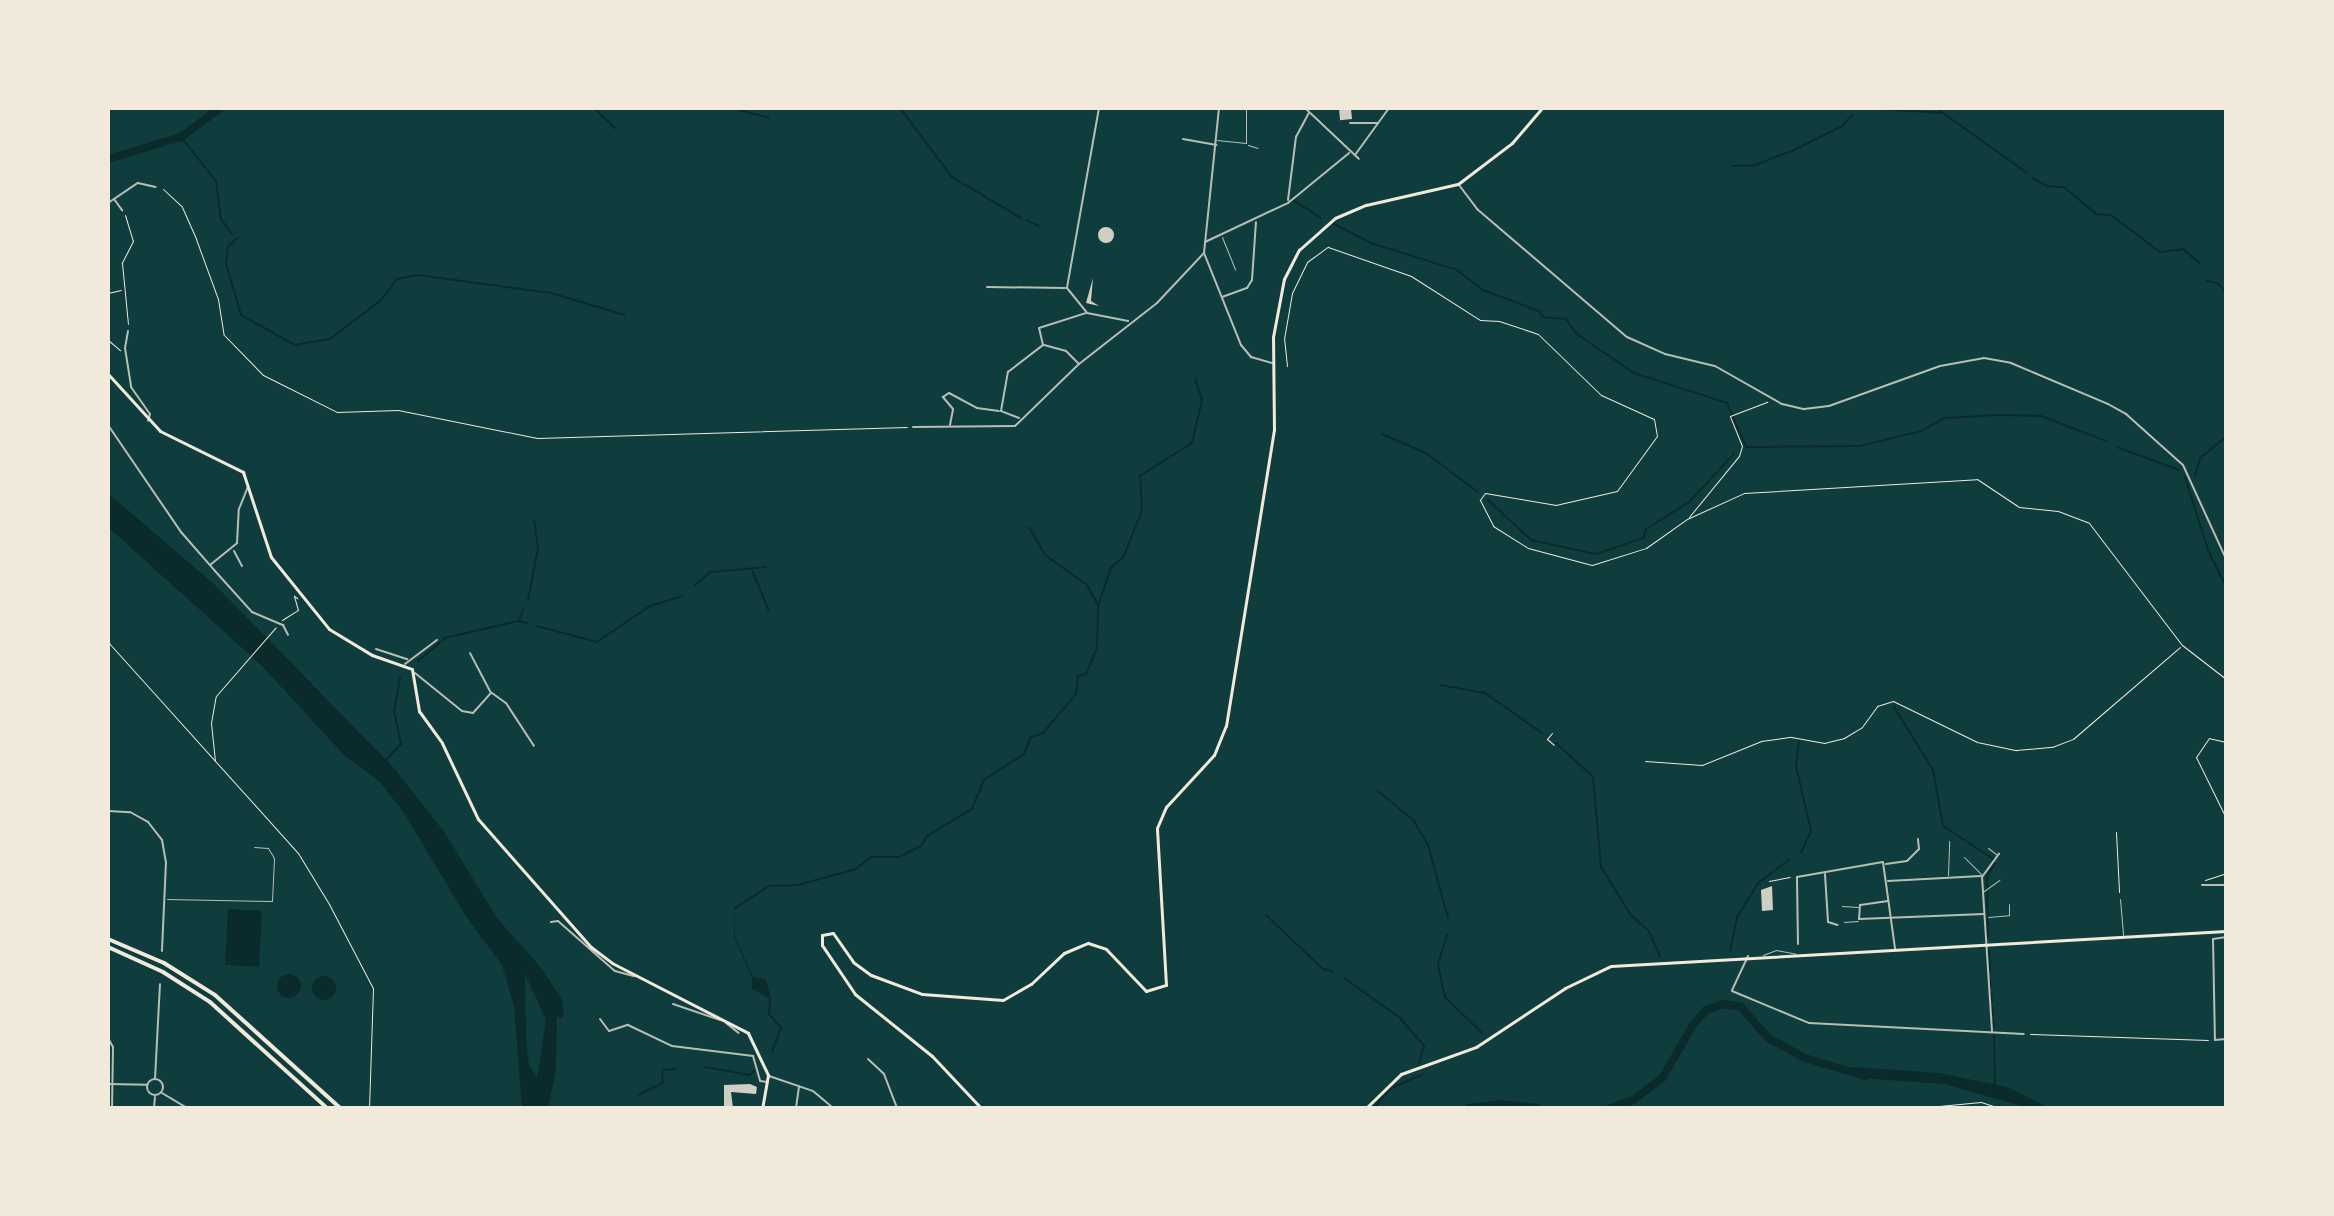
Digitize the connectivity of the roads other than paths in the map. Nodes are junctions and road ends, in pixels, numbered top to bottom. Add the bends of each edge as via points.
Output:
1 (1099, 108) edge
2 (1136, 108) edge
3 (1164, 108) edge
4 (1219, 108) edge
5 (1246, 108) edge
6 (1305, 108) edge
7 (1389, 108) edge
8 (1542, 108) edge
9 (1309, 113) junction
10 (1350, 123) dead end
11 (1379, 123) junction
12 (1183, 139) dead end
13 (1217, 140) junction
14 (1246, 143) junction
15 (1216, 145) junction
16 (1258, 148) dead end
17 (1349, 153) junction
18 (1354, 156) junction
19 (1359, 159) dead end
20 (1458, 184) junction
21 (156, 187) road end
22 (113, 198) junction
23 (108, 203) edge
24 (1288, 203) junction
25 (122, 210) road end
26 (1256, 221) junction
27 (1222, 237) junction
28 (1204, 242) junction
29 (1204, 253) junction
30 (1235, 270) dead end
31 (987, 287) dead end
32 (1067, 288) junction
33 (1222, 297) junction
34 (1087, 313) junction
35 (1130, 321) junction
36 (128, 331) road end
37 (1043, 345) junction
38 (1273, 363) junction
39 (1079, 364) junction
40 (108, 374) edge
41 (1001, 411) junction
42 (1021, 420) junction
43 (148, 421) junction
44 (108, 425) edge
45 (949, 426) junction
46 (913, 427) road end
47 (249, 486) junction
48 (233, 550) junction
49 (2226, 559) edge
50 (210, 566) junction
51 (242, 566) dead end
52 (288, 635) dead end
53 (437, 640) dead end
54 (376, 649) dead end
55 (470, 653) dead end
56 (406, 662) junction
57 (414, 673) junction
58 (491, 693) junction
59 (534, 746) dead end
60 (108, 811) edge
61 (1918, 839) dead end
62 (1949, 841) dead end
63 (254, 847) dead end
64 (1988, 848) dead end
65 (1998, 855) joint
66 (1964, 857) dead end
67 (1885, 865) junction
68 (1825, 873) junction
69 (1948, 875) junction
70 (1982, 877) junction
71 (1999, 880) dead end
72 (1887, 881) junction
73 (2202, 885) road end
74 (2226, 885) edge
75 (1984, 891) junction
76 (165, 899) junction
77 (2120, 899) road end
78 (1890, 901) junction
79 (2009, 904) dead end
80 (1842, 906) dead end
81 (1858, 907) junction
82 (1987, 916) junction
83 (1892, 919) junction
84 (1860, 920) junction
85 (551, 922) dead end
86 (1844, 922) dead end
87 (1838, 925) dead end
88 (2226, 931) edge
89 (2124, 937) junction
90 (2226, 937) edge
91 (108, 939) edge
92 (1798, 944) dead end
93 (1986, 944) junction
94 (108, 947) edge
95 (1895, 949) junction
96 (162, 951) dead end
97 (1748, 956) junction
98 (635, 975) junction
99 (160, 984) dead end
100 (673, 1004) dead end
101 (694, 1005) junction
102 (600, 1019) dead end
103 (739, 1033) dead end
104 (1992, 1033) junction
105 (2024, 1034) road end
106 (108, 1038) edge
107 (2226, 1039) edge
108 (868, 1059) dead end
109 (768, 1075) junction
110 (155, 1079) junction
111 (768, 1082) junction
112 (110, 1084) edge
113 (147, 1085) junction
114 (799, 1085) junction
115 (161, 1093) junction
116 (155, 1095) junction
117 (112, 1108) edge
118 (154, 1108) edge
119 (187, 1108) edge
120 (327, 1108) edge
121 (340, 1108) edge
122 (762, 1108) edge
123 (796, 1108) edge
124 (833, 1108) edge
125 (897, 1108) edge
126 (981, 1108) edge
127 (1366, 1108) edge

1 - 32 street
2 - 3 street
4 - 13 street
5 - 14 lane
6 - 9 street
7 - 11 street
8 - 20 main road via 1512,143
9 - 17 street
9 - 24 street via 1296,137
10 - 11 street
11 - 18 street
12 - 15 street
13 - 14 lane
13 - 15 street
14 - 16 lane
15 - 28 street
17 - 18 street
17 - 24 street
18 - 19 street
20 - 38 main road via 1366,205 1316,232 1284,279 1275,316
20 - 49 street via 1477,209 1627,337 1665,354 1715,366 1770,398 1814,409 1960,360 2011,363 2108,404 2153,436 2187,471
21 - 22 street via 138,183
22 - 23 street
22 - 25 street
24 - 26 street
26 - 27 street
26 - 33 street via 1252,280 1247,288
27 - 28 street
27 - 30 lane
28 - 29 street
29 - 33 street
29 - 35 street via 1157,303
31 - 32 street
32 - 34 street
33 - 38 street via 1246,353
34 - 35 street
34 - 37 street via 1039,328
35 - 39 street
36 - 43 street via 131,387 150,414
37 - 39 street via 1066,351
37 - 41 street via 1008,372
38 - 126 main road via 1274,430 1221,743 1166,807 1157,828 1169,973 1162,989 1144,989 1106,949 1088,943 1064,953 1026,988 1003,1000 922,994 871,975 853,962 833,933 821,936 855,994 932,1056
39 - 42 street
40 - 43 main road
41 - 42 street
41 - 45 street via 977,408 949,393 943,397 953,409
42 - 45 street via 1015,426
43 - 47 main road via 235,466
44 - 50 street
45 - 46 street
47 - 48 street
47 - 56 main road via 277,567 329,629 372,655
48 - 50 street
48 - 51 street
50 - 52 street via 252,612
53 - 56 street
54 - 56 street
55 - 58 street
56 - 57 main road
57 - 58 street via 468,712 485,705
57 - 98 main road via 419,711 442,743 478,819 591,947
58 - 59 street via 506,703
60 - 76 street via 130,812 156,831 165,851
61 - 67 street via 1919,849 1907,861
62 - 69 lane
63 - 76 lane via 268,848 274,858 272,901
64 - 65 lane
65 - 70 street
66 - 70 lane
67 - 68 street
67 - 72 street
68 - 87 street via 1828,922
68 - 92 street via 1797,877
69 - 70 street
69 - 72 street
70 - 75 street
71 - 75 lane
72 - 78 street
73 - 74 street
75 - 82 street
76 - 96 street
77 - 89 lane
78 - 81 street
78 - 83 street
79 - 82 lane via 2009,915
80 - 81 lane
81 - 84 street
82 - 83 street
82 - 93 street
83 - 84 street
83 - 95 street
84 - 86 lane
85 - 98 street via 558,921 615,971
88 - 89 main road
89 - 93 main road
90 - 107 street via 2213,939 2215,1040
91 - 121 highway via 164,963 215,995
93 - 95 main road
93 - 104 street
94 - 120 highway via 210,1002
95 - 97 main road
97 - 104 street via 1732,991 1823,1025
97 - 127 main road via 1635,962 1596,971 1476,1047 1401,1074
98 - 101 main road
99 - 110 street
100 - 101 street
101 - 103 street
101 - 109 main road via 748,1033
102 - 111 street via 609,1031 628,1025 672,1046 753,1056 760,1081
104 - 105 street
106 - 112 street via 113,1047
108 - 125 street via 884,1074
109 - 111 main road
109 - 114 street
110 - 113 street
110 - 115 street via 162,1084
111 - 122 main road
112 - 113 street
112 - 117 street
113 - 116 street
114 - 123 street
114 - 124 street
115 - 116 street
115 - 119 street
116 - 118 street

